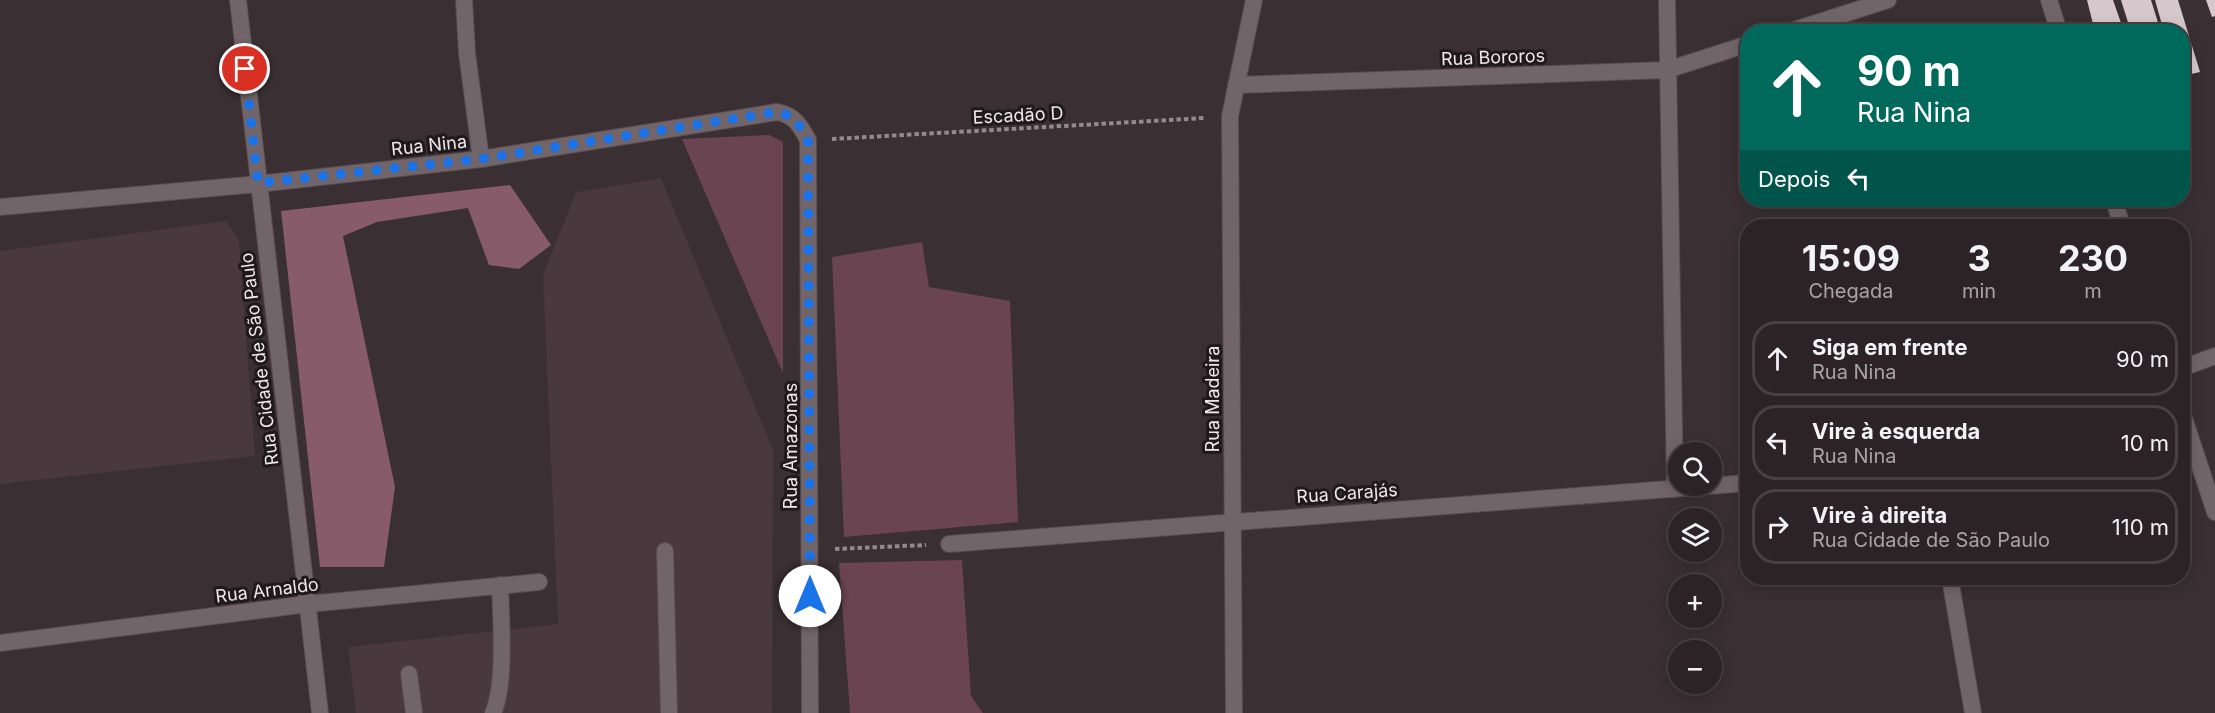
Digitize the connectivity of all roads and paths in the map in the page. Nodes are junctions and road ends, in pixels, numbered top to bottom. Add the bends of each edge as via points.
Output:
1 (238, 0) edge
2 (464, 0) edge
3 (1254, 0) edge
4 (1667, 0) edge
5 (1888, 0) edge
6 (2049, 0) edge
7 (1813, 24) edge
8 (2056, 24) edge
9 (1740, 47) edge
10 (1667, 70) junction
11 (1236, 85) junction
12 (1230, 116) junction
13 (808, 140) junction
14 (481, 159) junction
15 (258, 183) junction
16 (0, 207) edge
17 (2215, 356) edge
18 (2190, 365) edge
19 (2190, 436) edge
20 (1674, 442) edge
21 (1740, 484) edge
22 (1722, 485) edge
23 (1668, 490) edge
24 (2215, 512) edge
25 (1233, 521) junction
26 (949, 544) joint
27 (810, 550) junction
28 (665, 551) dead end
29 (539, 582) dead end
30 (500, 585) junction
31 (1951, 585) edge
32 (308, 604) junction
33 (0, 643) edge
34 (409, 674) dead end
35 (320, 713) edge
36 (414, 713) edge
37 (493, 713) edge
38 (669, 713) edge
39 (810, 713) edge
40 (1234, 713) edge
41 (1973, 713) edge

1 - 15 street, Rua Cidade de São Paulo
2 - 14 street
3 - 11 street, Rua Madeira
4 - 10 street
5 - 7 street
6 - 8 street
9 - 10 street, Rua Bororos
10 - 11 street, Rua Bororos
10 - 20 street
11 - 12 street, Rua Madeira
12 - 13 path, Escadão D
12 - 25 street, Rua Madeira
13 - 14 street, Rua Nina via 799,123 777,112
13 - 27 street, Rua Amazonas
14 - 15 street, Rua Nina
15 - 16 street, Rua Nina
15 - 32 street, Rua Cidade de São Paulo
17 - 18 street
19 - 24 street
21 - 22 street, Rua Carajás
23 - 25 street, Rua Carajás
25 - 26 street, Rua Carajás
25 - 40 street, Rua Madeira
26 - 27 path
27 - 39 street, Rua Amazonas
28 - 38 street
29 - 30 street, Rua Arnaldo
30 - 32 street, Rua Arnaldo
30 - 37 street via 501,648
31 - 41 street
32 - 33 street, Rua Arnaldo
32 - 35 street, Rua Cidade de São Paulo
34 - 36 street

